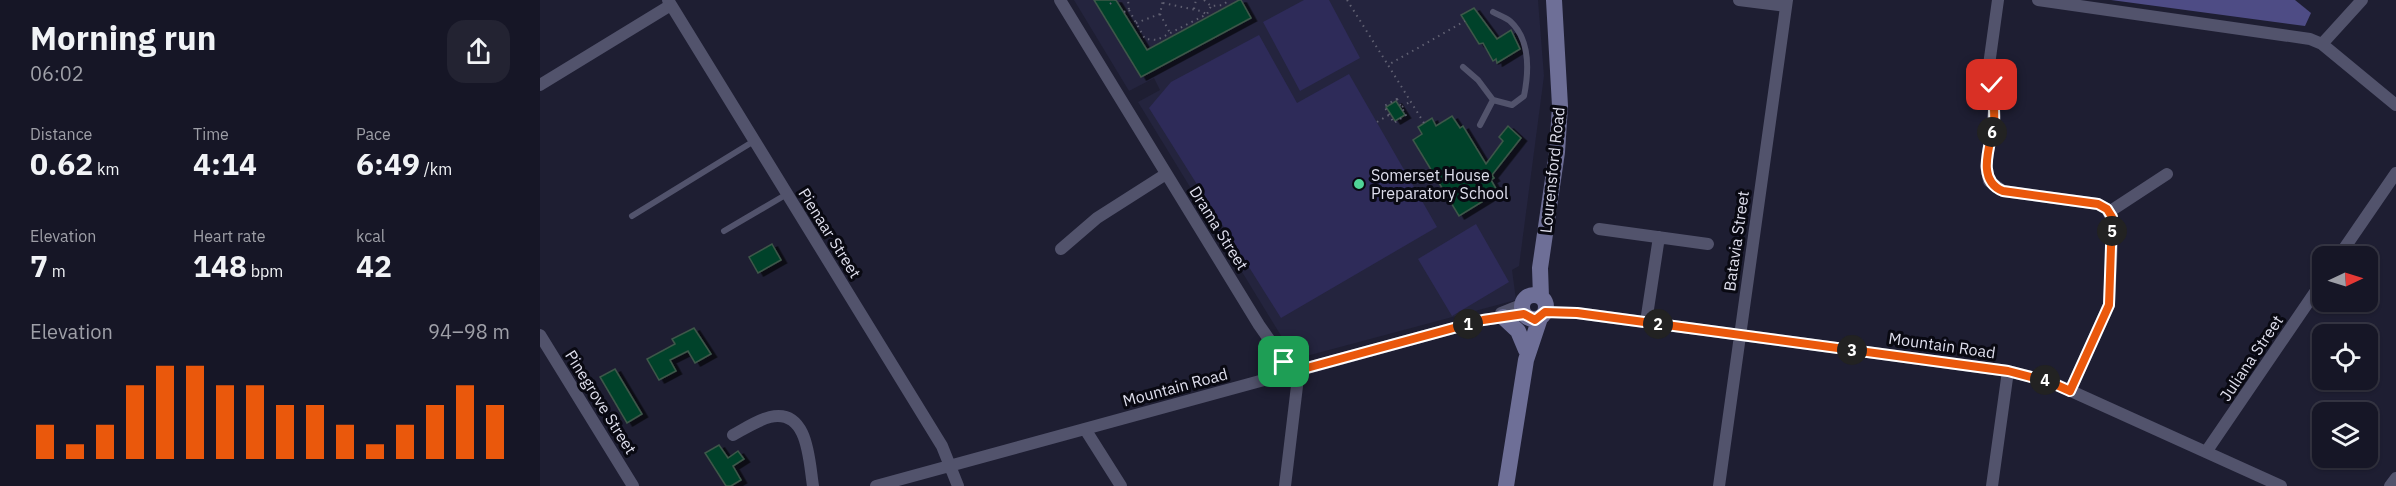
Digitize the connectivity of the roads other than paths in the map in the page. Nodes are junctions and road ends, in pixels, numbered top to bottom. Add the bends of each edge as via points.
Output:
1 (1060, 0) edge
2 (1554, 0) edge
3 (1739, 0) edge
4 (1998, 0) edge
5 (2038, 0) edge
6 (2362, 0) edge
7 (669, 3) edge
8 (1786, 3) edge
9 (1493, 12) dead end
10 (2322, 44) junction
11 (1463, 67) dead end
12 (540, 85) edge
13 (1493, 100) junction
14 (2396, 105) edge
15 (1480, 125) dead end
16 (754, 141) junction
17 (2396, 173) edge
18 (1166, 174) junction
19 (2167, 174) dead end
20 (787, 194) junction
21 (2109, 212) junction
22 (632, 216) dead end
23 (1599, 229) dead end
24 (724, 231) dead end
25 (1659, 237) junction
26 (1708, 244) dead end
27 (2346, 246) edge
28 (1061, 249) dead end
29 (2312, 297) edge
30 (1534, 307) junction
31 (1503, 317) junction
32 (1483, 320) junction
33 (1646, 322) junction
34 (540, 335) edge
35 (1740, 335) junction
36 (1526, 355) junction
37 (2008, 371) junction
38 (1292, 372) junction
39 (2070, 391) junction
40 (1085, 429) junction
41 (733, 435) dead end
42 (2206, 452) junction
43 (951, 466) junction
44 (2396, 478) edge
45 (633, 486) edge
46 (813, 486) edge
47 (876, 486) edge
48 (958, 486) edge
49 (1121, 486) edge
50 (1285, 486) edge
51 (1506, 486) edge
52 (1719, 486) edge
53 (1992, 486) edge
54 (2281, 486) edge
55 (2390, 486) edge

1 - 18 street, Drama Street
2 - 30 street, Lourensford Road via 1559,127
3 - 8 street
4 - 21 street via 1989,65 1994,110 1986,166 1989,180 2003,191 2098,204
5 - 10 street via 2298,35
6 - 10 street
7 - 12 street
7 - 16 street, Pienaar Street
8 - 35 street, Batavia Street
9 - 13 lane via 1518,31 1528,64 1524,96 1519,102 1512,105
10 - 14 street
11 - 13 lane
13 - 15 lane
16 - 20 street, Pienaar Street
16 - 22 lane
17 - 27 street
18 - 28 street via 1097,218
18 - 38 street, Drama Street
19 - 21 street
20 - 24 lane
20 - 43 street, Pienaar Street
21 - 39 street via 2113,222 2109,305
23 - 25 street
25 - 26 street
25 - 33 street
29 - 42 street, Juliana Street
30 - 31 street, Mountain Road
30 - 32 street, Mountain Road
30 - 33 street, Mountain Road
30 - 36 street, Lourensford Road
31 - 32 street, Mountain Road
31 - 36 street via 1518,331
32 - 38 street, Mountain Road
33 - 35 street, Mountain Road
34 - 45 street, Pinegrove Street
35 - 37 street, Mountain Road
35 - 52 street, Batavia Street
36 - 51 street, Lourensford Road
37 - 39 street, Mountain Road
37 - 53 street
38 - 40 street, Mountain Road
38 - 50 street, Drama Street via 1298,392
39 - 42 street, Mountain Road
40 - 43 street, Mountain Road
40 - 49 street
41 - 46 street via 767,418 780,416 792,420 804,435
42 - 54 street, Mountain Road
43 - 47 street, Mountain Road
43 - 48 street, Pienaar Street
44 - 55 street

